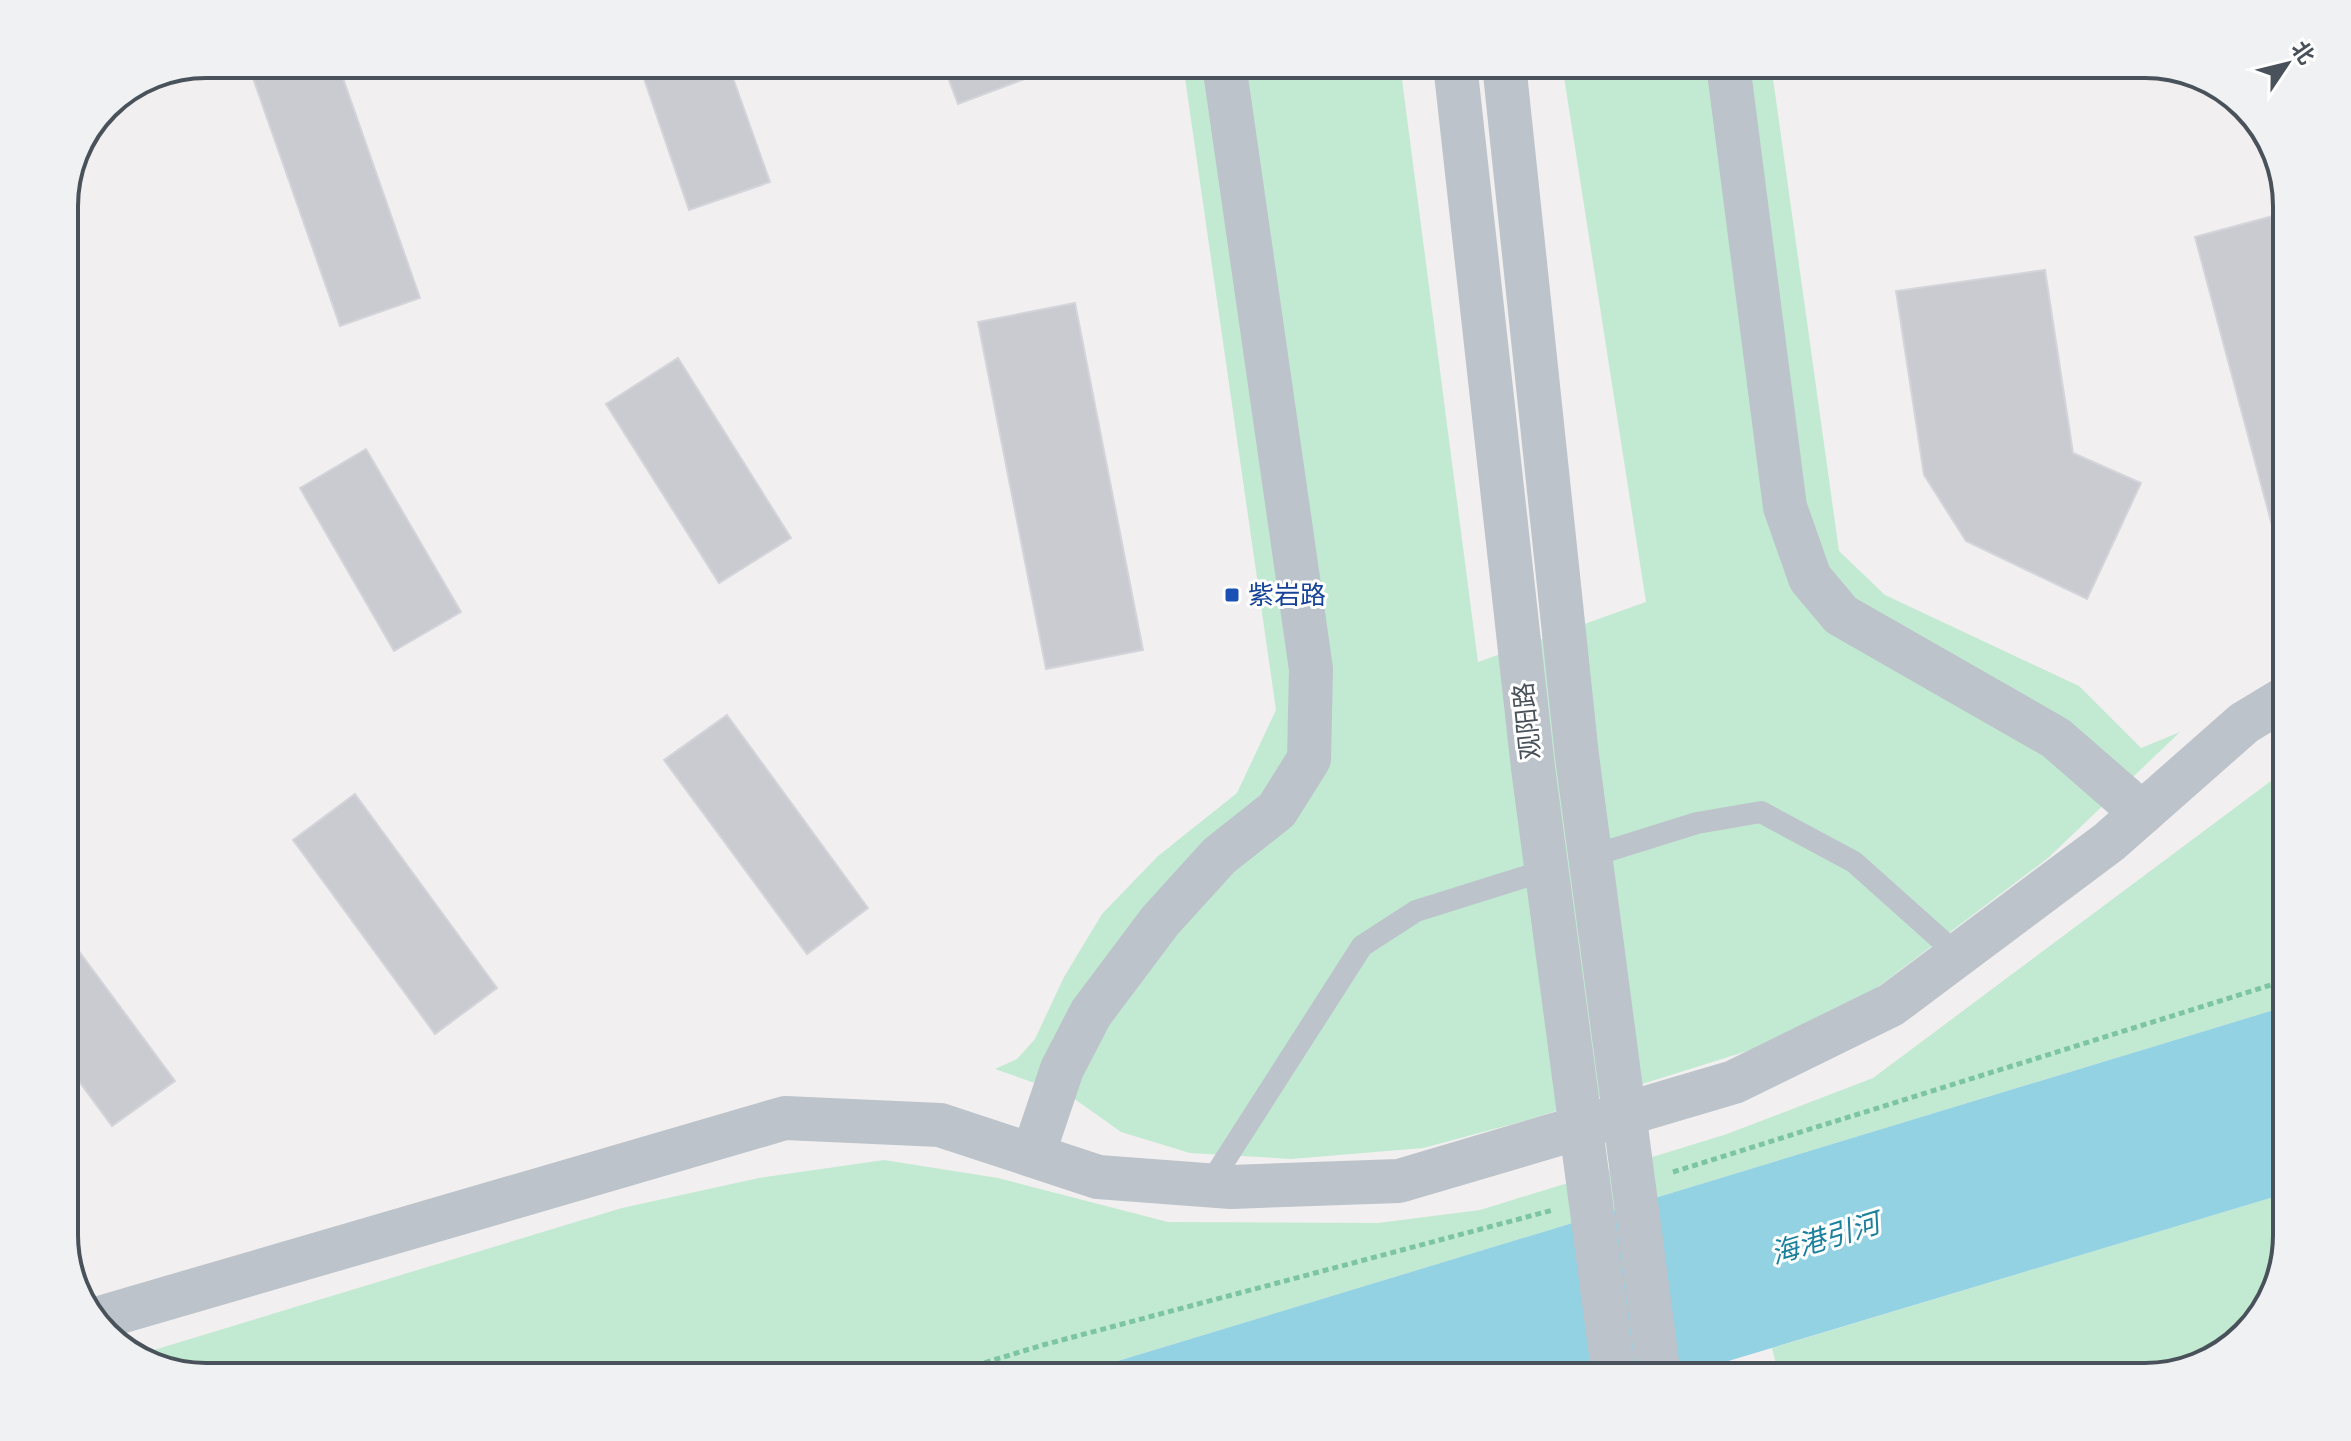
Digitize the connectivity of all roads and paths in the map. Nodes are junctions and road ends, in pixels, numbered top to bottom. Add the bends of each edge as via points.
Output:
1 (1226, 78) edge
2 (1457, 78) edge
3 (1505, 78) edge
4 (1730, 78) edge
5 (2273, 705) edge
6 (2142, 813) junction
7 (1958, 955) junction
8 (1033, 1155) junction
9 (1209, 1185) junction
10 (107, 1316) edge
11 (1612, 1363) edge
12 (1657, 1363) edge

1 - 8 street via 1311,669 1309,759 1277,810 1219,856 1160,921 1091,1013 1062,1069
2 - 11 street, 观阳路 via 1533,768
3 - 12 street, 观阳路 via 1577,756
4 - 6 street via 1785,507 1810,578 1841,615 2056,738
5 - 6 street via 2244,723
6 - 7 street
7 - 9 street via 1891,1005 1734,1082 1399,1181
7 - 9 lane via 1854,862 1761,812 1682,827 1416,911 1362,946
8 - 9 street via 1098,1177
8 - 10 street via 940,1125 785,1118

